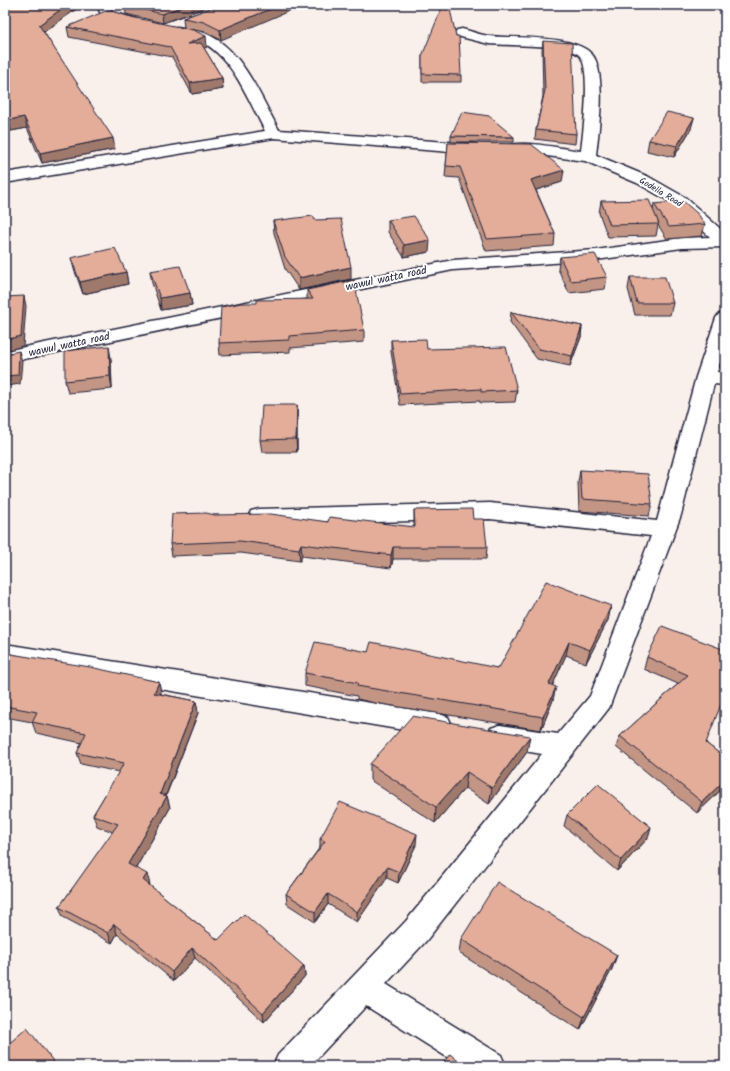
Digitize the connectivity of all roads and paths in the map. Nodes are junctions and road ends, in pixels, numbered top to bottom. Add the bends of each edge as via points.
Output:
1 (103, 5) edge
2 (187, 21) edge
3 (146, 25) edge
4 (462, 33) dead end
5 (274, 134) junction
6 (588, 158) junction
7 (5, 178) edge
8 (725, 242) edge
9 (725, 318) edge
10 (5, 357) edge
11 (716, 378) edge
12 (241, 518) edge
13 (665, 530) junction
14 (6, 653) edge
15 (564, 746) junction
16 (363, 987) junction
17 (289, 1066) edge
18 (490, 1066) edge

1 - 3 street via 107,14
2 - 5 street via 166,28 199,36 214,44 238,68
4 - 6 street via 488,40 572,46 586,53 593,67 593,123
5 - 6 street, Godella Road via 461,148 532,149
5 - 7 street, Godella Road
6 - 8 street, Godella Road via 643,180 680,201
8 - 10 street, wawul watta road via 682,243 596,255 453,265
9 - 11 street
11 - 13 street
12 - 13 street via 490,511
13 - 15 street via 600,701
14 - 15 street
15 - 16 street via 416,931
16 - 17 street
16 - 18 street

